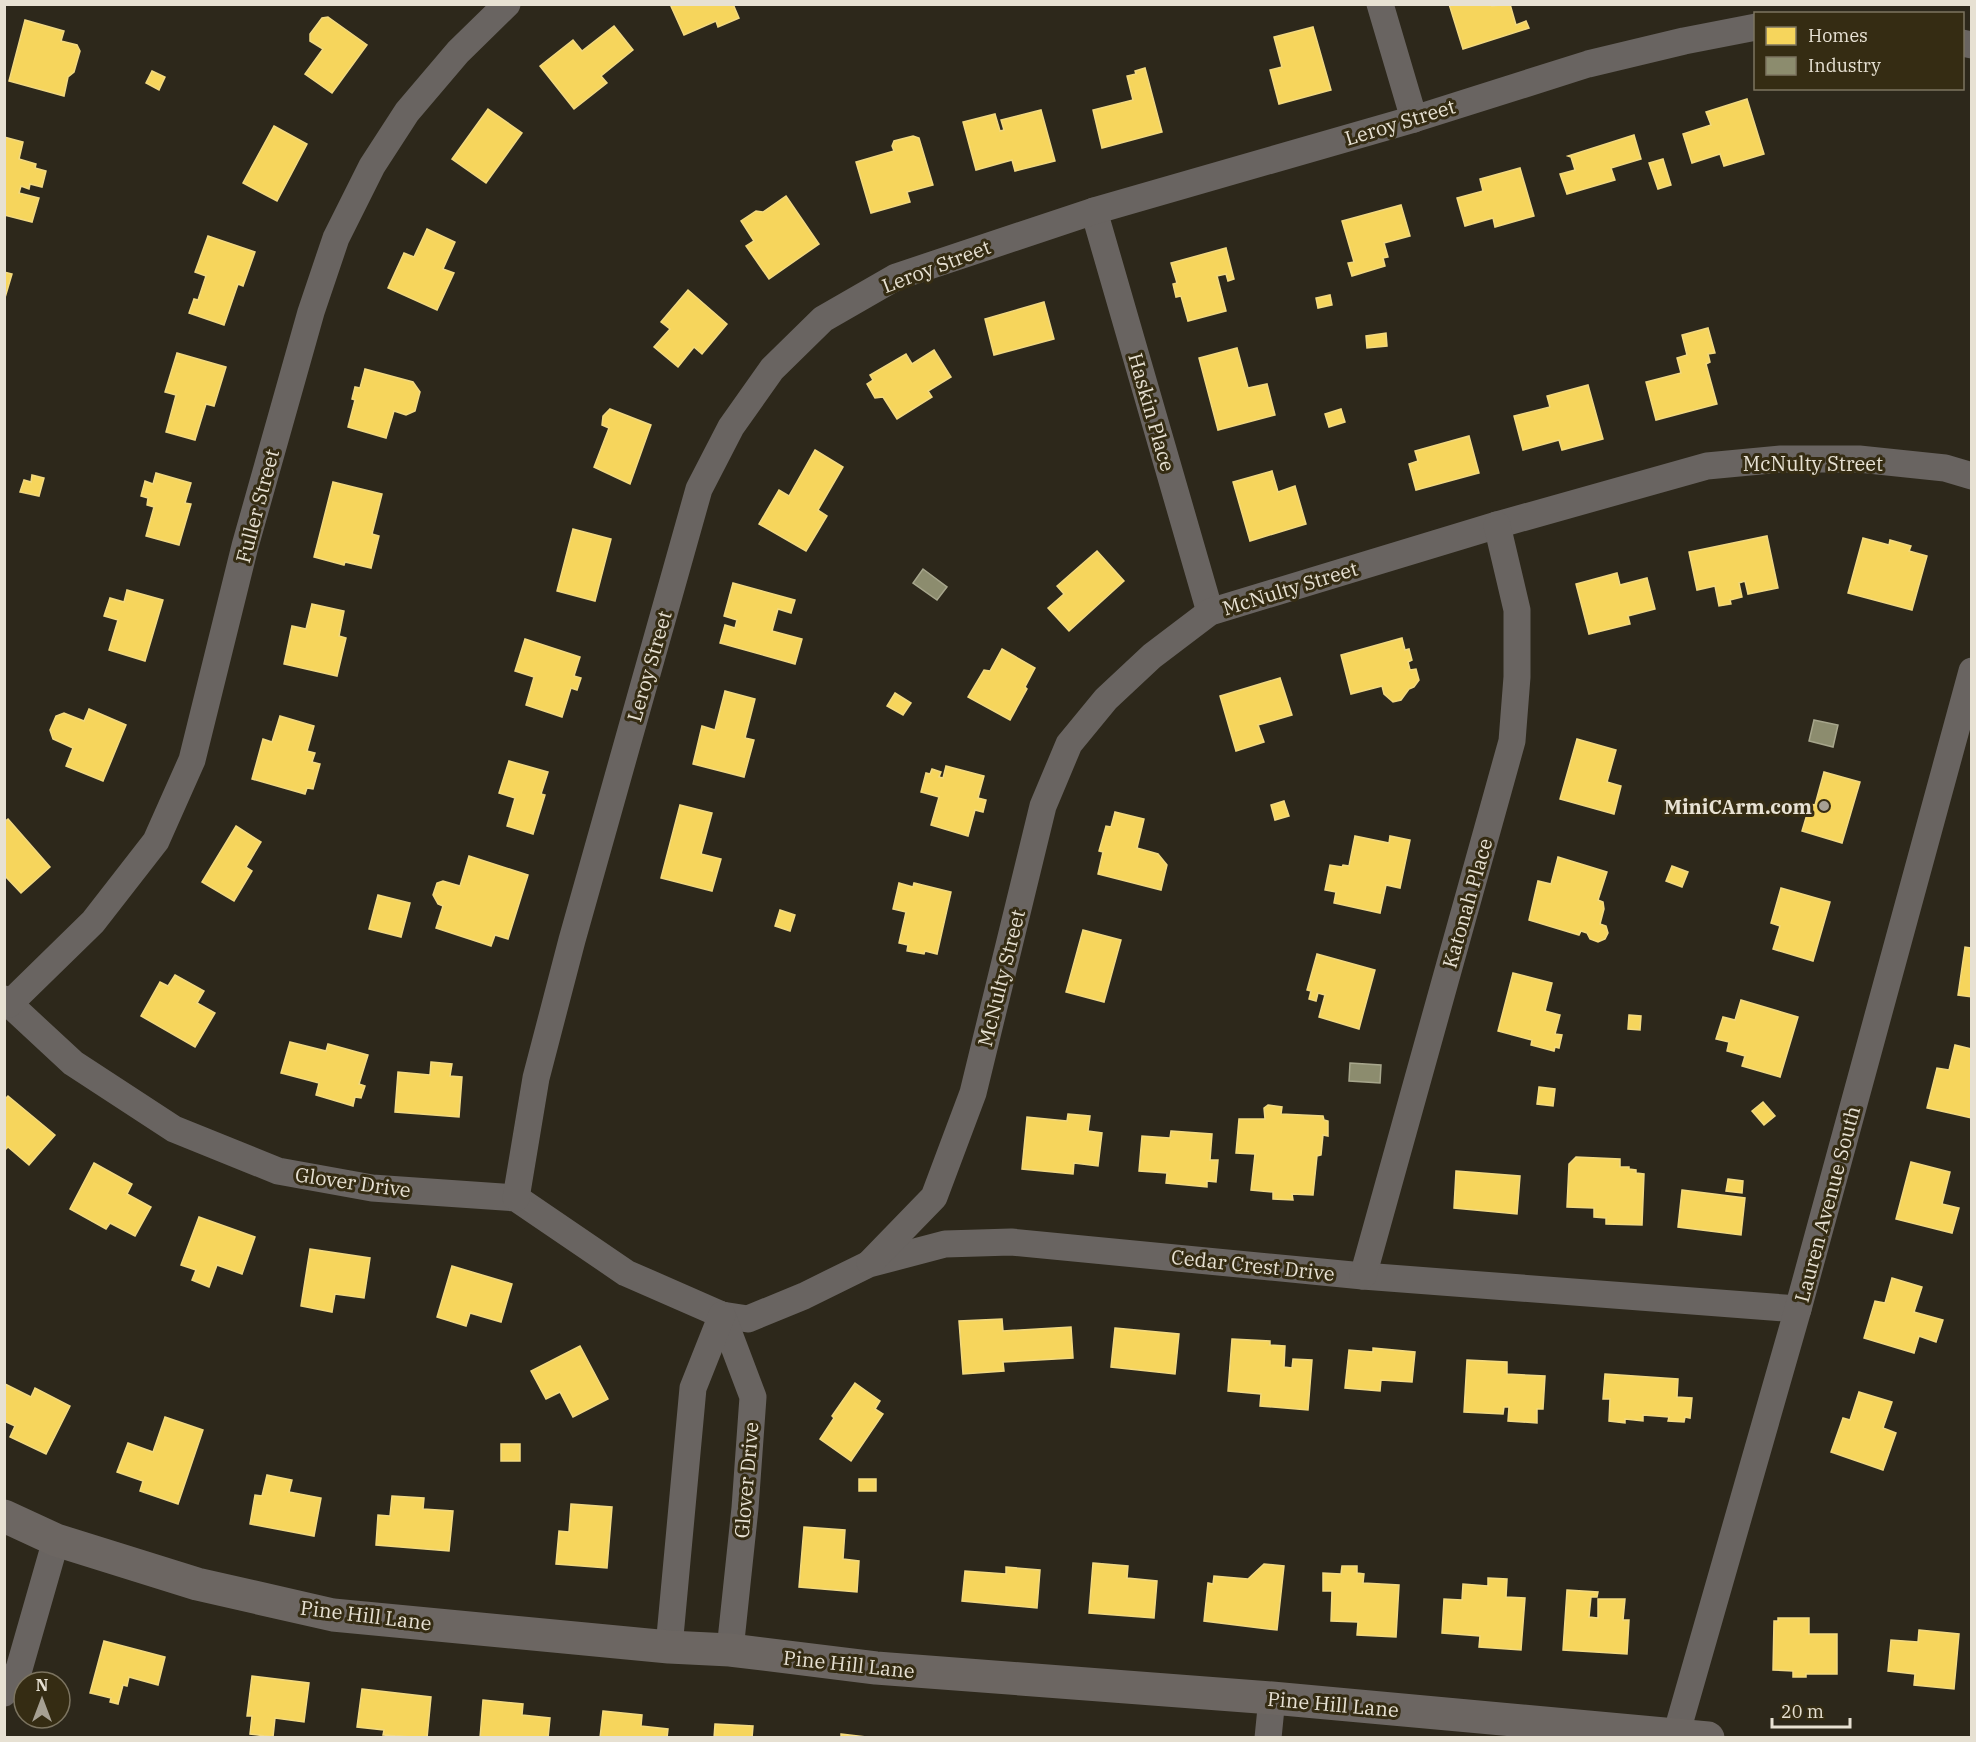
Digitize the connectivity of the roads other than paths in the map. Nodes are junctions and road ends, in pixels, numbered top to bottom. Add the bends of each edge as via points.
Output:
1 (507, 4) edge
2 (1380, 4) edge
3 (1754, 27) edge
4 (1414, 119) junction
5 (1094, 211) junction
6 (1971, 476) edge
7 (1497, 525) junction
8 (1210, 612) junction
9 (1971, 671) edge
10 (7, 1002) edge
11 (516, 1198) junction
12 (869, 1264) junction
13 (1362, 1276) junction
14 (1798, 1309) junction
15 (723, 1316) junction
16 (4, 1516) edge
17 (56, 1540) junction
18 (669, 1647) junction
19 (730, 1650) junction
20 (4, 1693) edge
21 (1272, 1698) junction
22 (1676, 1735) junction
23 (1268, 1737) edge
24 (1708, 1737) edge

1 - 10 street, Fuller Street via 458,52 407,112 372,166 336,238 311,312 245,546 192,760 156,841 93,922
2 - 4 street
3 - 4 street, Leroy Street via 1588,64
4 - 5 street, Leroy Street
5 - 8 street, Haskin Place
5 - 11 street, Leroy Street via 896,277 823,319 772,369 731,427 699,489 572,940 536,1078
6 - 7 street, McNulty Street via 1945,468 1859,459 1781,459 1707,466
7 - 8 street, McNulty Street
7 - 13 street, Katonah Place via 1517,610 1512,741
8 - 12 street, McNulty Street via 1152,656 1106,699 1069,744 1043,806 973,1093 934,1197
9 - 14 street, Lauren Avenue South
10 - 11 street, Glover Drive via 73,1063 174,1129 278,1171 372,1188
11 - 15 street via 626,1273
12 - 13 street, Cedar Crest Drive via 945,1244 1011,1242
12 - 15 street, Cedar Crest Drive via 748,1318
13 - 14 street, Cedar Crest Drive
14 - 22 street, Lauren Avenue South
15 - 18 street via 693,1388
15 - 19 street, Glover Drive via 753,1397
16 - 17 street, Pine Hill Lane
17 - 18 street, Pine Hill Lane via 197,1584 333,1615
17 - 20 street via 19,1670
18 - 19 street, Pine Hill Lane
19 - 21 street, Pine Hill Lane via 876,1668
21 - 22 street, Pine Hill Lane
21 - 23 street
22 - 24 street, Pine Hill Lane

